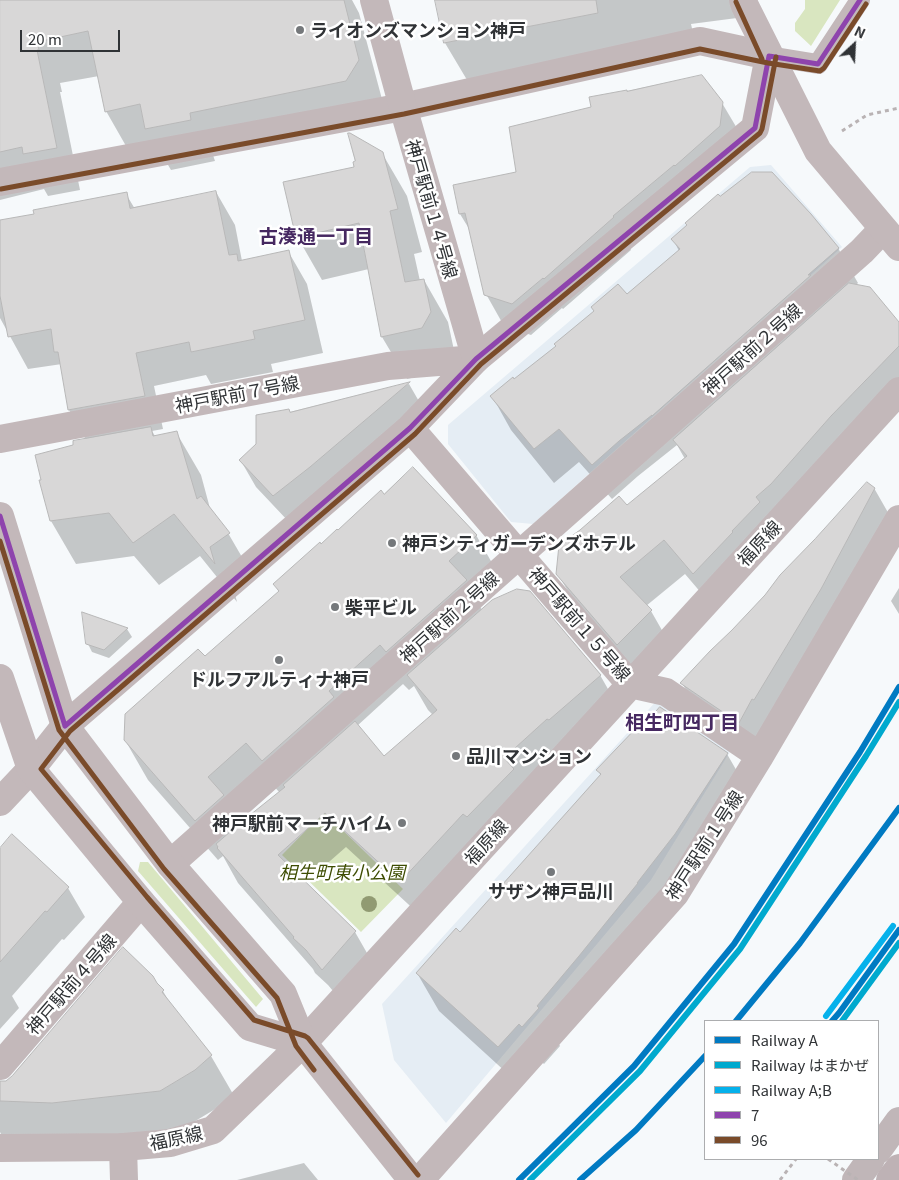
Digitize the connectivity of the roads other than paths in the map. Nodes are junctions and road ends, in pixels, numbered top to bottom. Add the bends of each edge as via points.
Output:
1 (374, 0) edge
2 (743, 0) edge
3 (860, 0) edge
4 (769, 56) junction
5 (403, 107) junction
6 (0, 182) edge
7 (891, 238) edge
8 (476, 359) junction
9 (899, 390) edge
10 (410, 428) junction
11 (0, 439) edge
12 (0, 516) edge
13 (899, 519) edge
14 (520, 555) junction
15 (1, 683) edge
16 (630, 684) junction
17 (66, 726) junction
18 (760, 756) junction
19 (31, 769) junction
20 (0, 802) edge
21 (170, 864) junction
22 (141, 902) junction
23 (303, 1043) junction
24 (0, 1066) edge
25 (899, 1120) edge
26 (123, 1147) junction
27 (0, 1148) edge
28 (879, 1149) edge
29 (870, 1160) edge
30 (899, 1168) edge
31 (124, 1180) edge
32 (412, 1180) edge
33 (420, 1180) edge
34 (857, 1180) edge
35 (890, 1180) edge

1 - 5 street, 神戸駅前１４号線
2 - 4 street
3 - 4 lane via 818,64
4 - 5 street via 700,41
4 - 7 street via 818,151
4 - 8 street via 754,128
5 - 6 street
5 - 8 street, 神戸駅前１４号線
7 - 14 street, 神戸駅前２号線 via 862,251
8 - 10 street
8 - 11 street, 神戸駅前７号線 via 388,366
9 - 16 street, 福原線
10 - 14 street, 神戸駅前１５号線
10 - 17 street
12 - 17 street
13 - 18 street, 神戸駅前１号線
14 - 16 street, 神戸駅前１５号線
14 - 21 street, 神戸駅前２号線
15 - 19 street
16 - 18 street, 神戸駅前１５号線 via 666,692
16 - 23 street, 福原線
17 - 19 street
17 - 21 street
18 - 33 street, 神戸駅前１号線 via 675,894
19 - 20 street
19 - 22 street
21 - 23 street via 283,994
22 - 23 street via 250,1027
22 - 24 street, 神戸駅前４号線
23 - 26 street, 福原線 via 213,1130 170,1143
23 - 32 street
25 - 28 highway
26 - 27 street, 福原線
26 - 31 street
29 - 34 highway
30 - 35 highway

